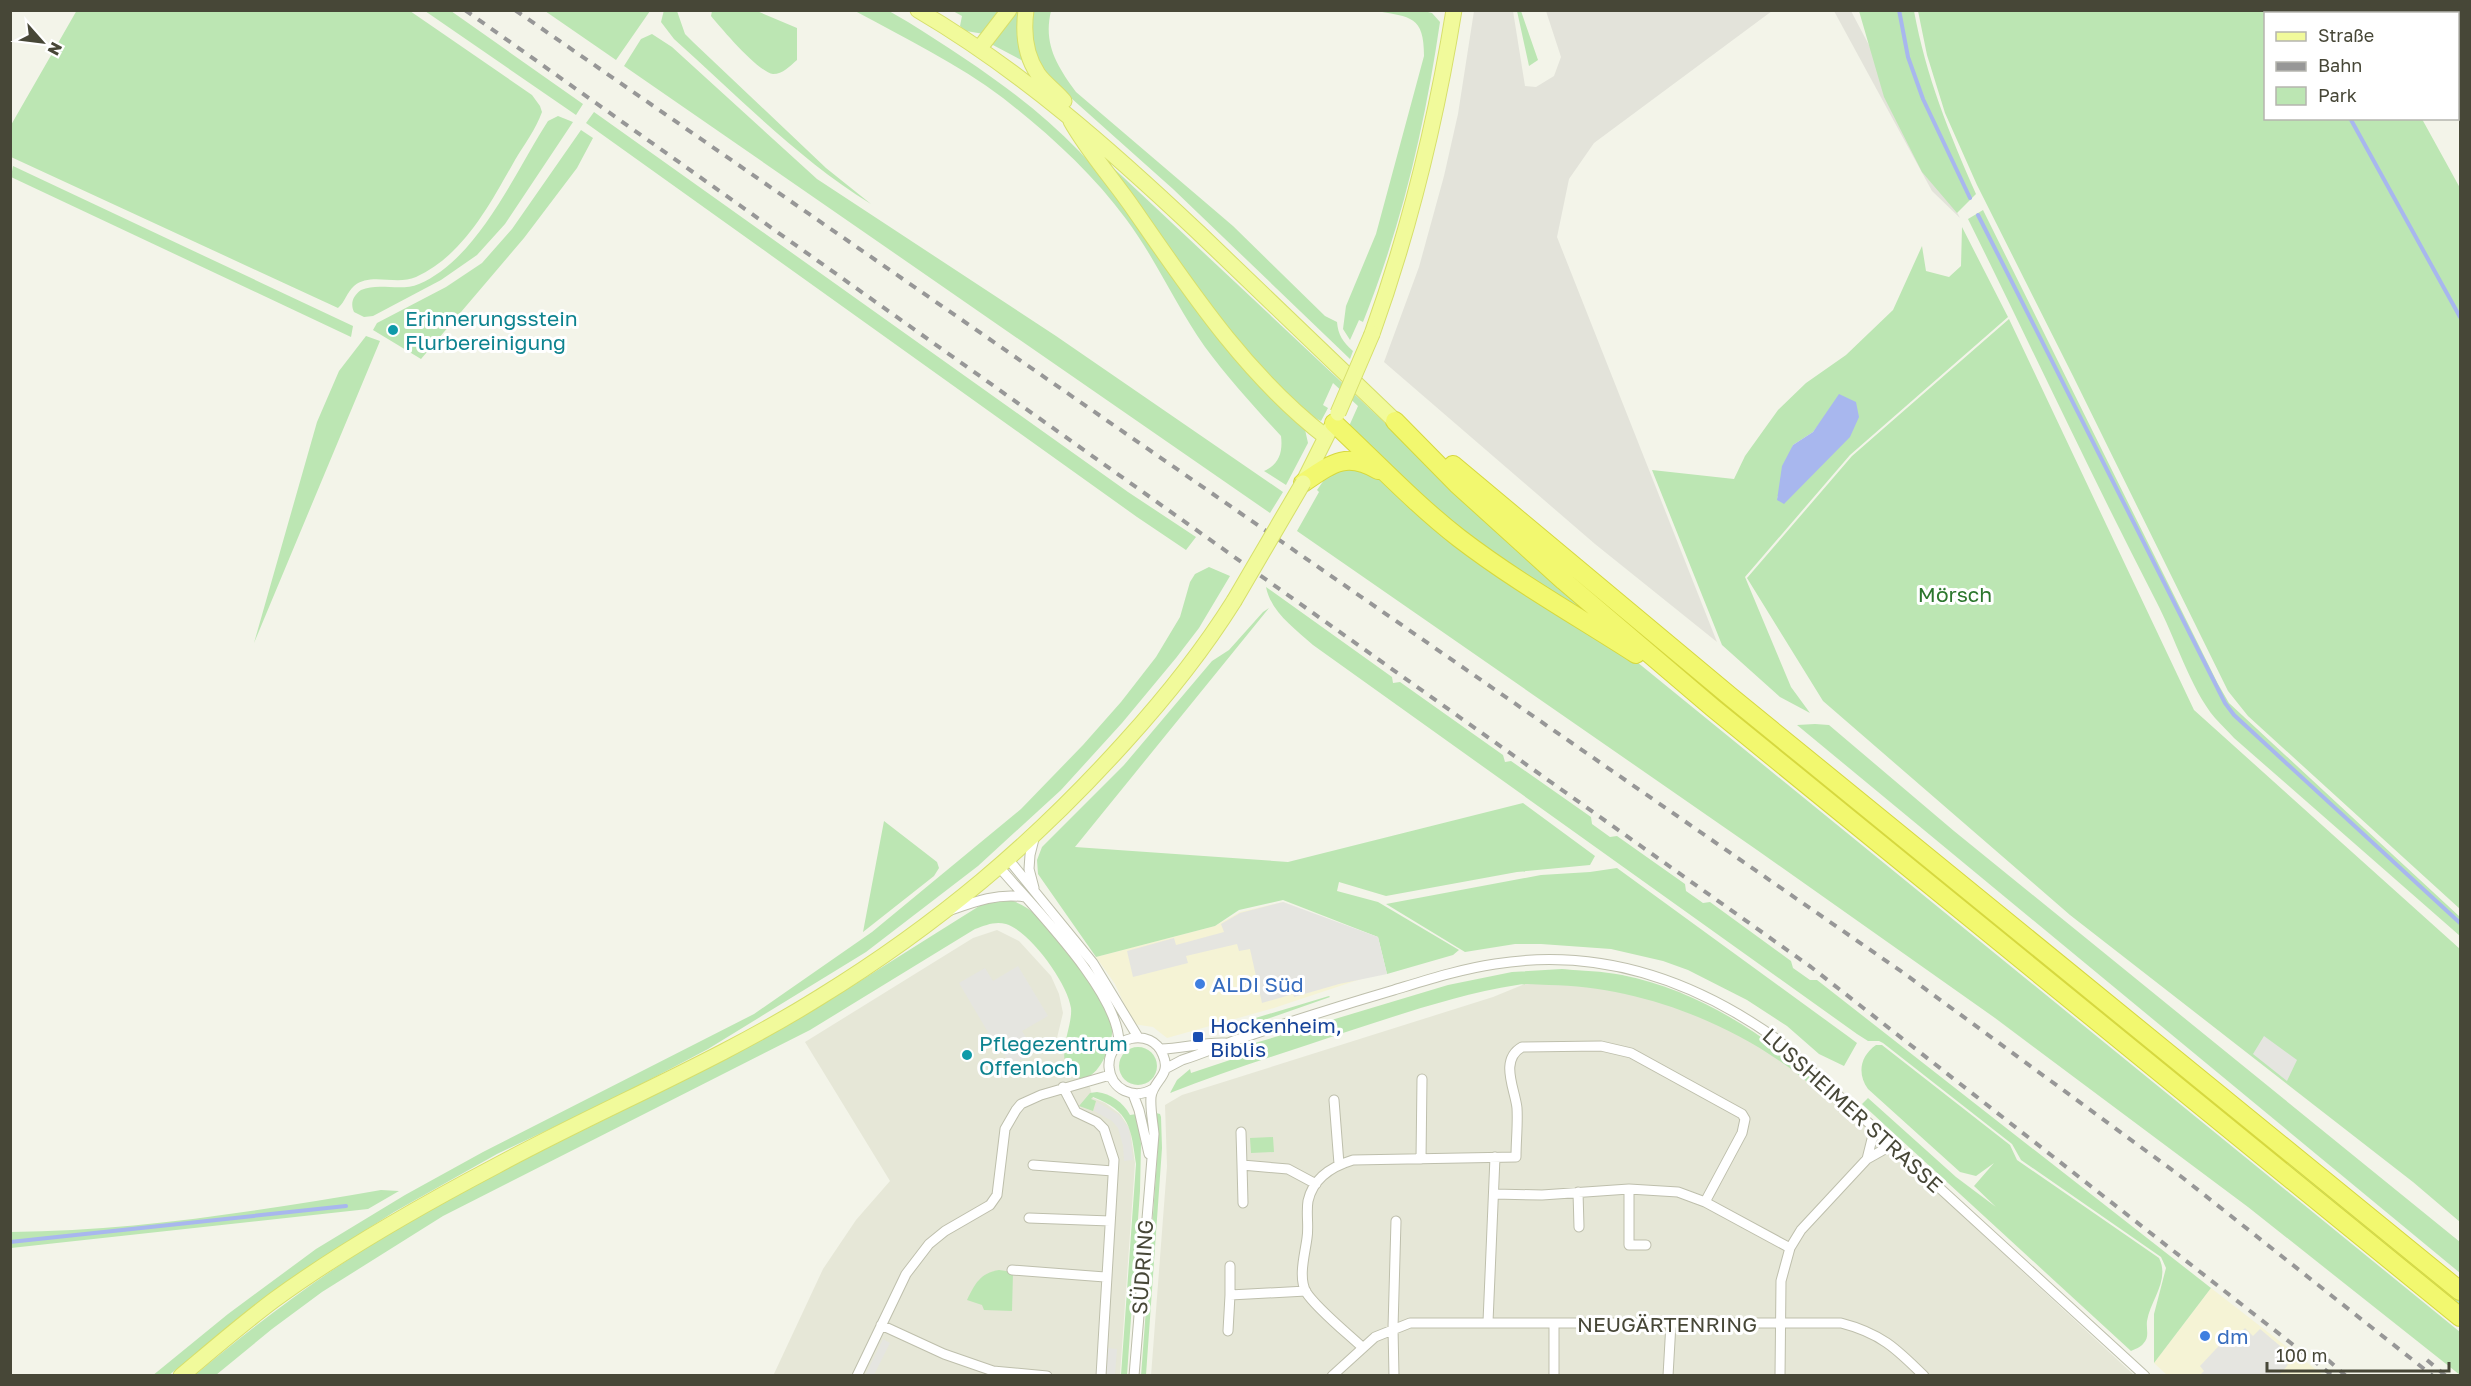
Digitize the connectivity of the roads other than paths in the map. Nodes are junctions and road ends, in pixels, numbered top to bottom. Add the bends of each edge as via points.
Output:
1 (918, 10) edge
2 (1009, 10) edge
3 (1026, 10) edge
4 (1454, 10) edge
5 (979, 49) junction
6 (1065, 112) junction
7 (1089, 131) junction
8 (1395, 421) junction
9 (1333, 424) junction
10 (1390, 477) junction
11 (1303, 483) junction
12 (1713, 708) junction
13 (1035, 835) junction
14 (1005, 864) junction
15 (1034, 888) junction
16 (1025, 897) junction
17 (944, 913) junction
18 (1138, 1037) junction
19 (1119, 1043) junction
20 (1227, 1043) junction
21 (1160, 1048) junction
22 (1165, 1069) junction
23 (1110, 1075) junction
24 (1422, 1079) dead end
25 (1063, 1087) junction
26 (1153, 1089) junction
27 (1133, 1094) junction
28 (1334, 1100) dead end
29 (1879, 1131) junction
30 (1241, 1132) dead end
31 (1891, 1142) junction
32 (1495, 1157) junction
33 (1150, 1159) junction
34 (1421, 1159) junction
35 (1868, 1159) junction
36 (1339, 1164) junction
37 (1033, 1165) dead end
38 (1242, 1165) junction
39 (1113, 1171) junction
40 (1316, 1184) junction
41 (1629, 1189) junction
42 (1578, 1192) junction
43 (1494, 1194) junction
44 (1705, 1202) junction
45 (1243, 1203) dead end
46 (1029, 1218) dead end
47 (1110, 1221) junction
48 (1396, 1221) dead end
49 (1579, 1227) dead end
50 (1646, 1245) dead end
51 (1790, 1248) junction
52 (1230, 1266) dead end
53 (1012, 1270) dead end
54 (1106, 1277) junction
55 (1306, 1291) junction
56 (2460, 1291) edge
57 (1230, 1295) junction
58 (2460, 1317) edge
59 (1488, 1322) junction
60 (1671, 1323) junction
61 (1554, 1324) junction
62 (881, 1325) junction
63 (1780, 1325) junction
64 (1393, 1328) junction
65 (1228, 1330) dead end
66 (1362, 1347) junction
67 (181, 1376) edge
68 (857, 1376) edge
69 (1047, 1376) edge
70 (1101, 1376) edge
71 (1134, 1376) edge
72 (1332, 1376) edge
73 (1394, 1376) edge
74 (1554, 1376) edge
75 (1668, 1376) edge
76 (1780, 1376) edge
77 (1924, 1376) edge
78 (2145, 1376) edge

1 - 5 main road
2 - 5 main road
3 - 7 main road via 1026,46 1037,73
4 - 9 main road, bridge via 1419,187 1389,288
5 - 6 main road
6 - 7 main road
6 - 9 main road via 1208,315 1270,386 1310,424
7 - 8 main road
8 - 12 highway via 1563,581
8 - 56 highway
9 - 10 highway
9 - 11 main road
10 - 11 highway via 1368,464 1338,461
10 - 12 highway via 1482,555 1657,667
11 - 13 main road, bridge via 1200,654 1096,774
12 - 58 highway
13 - 14 main road
13 - 15 street via 1029,868
14 - 15 street
14 - 16 street
14 - 17 main road
15 - 18 street via 1093,963
16 - 17 street via 1007,894 983,898
16 - 19 street via 1049,922 1101,993 1116,1024
17 - 67 main road via 820,998 757,1034 496,1165 385,1228 276,1300
18 - 19 street
18 - 21 street
19 - 23 street via 1112,1052
20 - 21 street, LUSSHEIMER STRASSE
20 - 22 street, LUSSHEIMER STRASSE
20 - 29 street, LUSSHEIMER STRASSE via 1468,969 1531,960 1603,963 1680,983 1748,1018 1808,1065
21 - 22 street
22 - 26 street, SÜDRING
23 - 25 street
23 - 27 street via 1115,1084
24 - 34 street
25 - 39 street via 1076,1112 1104,1129 1114,1160
25 - 62 street via 1031,1099 1016,1110 1005,1129 997,1195 990,1205 929,1244 906,1274
26 - 27 street
26 - 33 street, SÜDRING
27 - 33 street, SÜDRING
28 - 36 street
29 - 31 street, LUSSHEIMER STRASSE
29 - 35 street via 1872,1139
30 - 38 street
31 - 35 street
31 - 78 street, LUSSHEIMER STRASSE
32 - 34 street
32 - 43 street
32 - 44 street via 1516,1156 1517,1108 1510,1080 1513,1054 1522,1047 1566,1044 1616,1049 1645,1060 1736,1109 1745,1119 1742,1133
33 - 71 street, SÜDRING
34 - 36 street
35 - 51 street via 1801,1230
36 - 40 street
37 - 39 street
38 - 40 street via 1288,1169
38 - 45 street
39 - 47 street
40 - 55 street via 1308,1201 1308,1234 1302,1266
41 - 42 street
41 - 44 street via 1678,1192
41 - 50 street via 1629,1245
42 - 43 street via 1542,1196
42 - 49 street
43 - 59 street
44 - 51 street
46 - 47 street
47 - 54 street
48 - 64 street
51 - 63 street via 1781,1281
52 - 57 street
53 - 54 street
54 - 70 street
55 - 57 street
55 - 66 street
57 - 65 street
59 - 61 street, NEUGÄRTENRING
59 - 64 street, NEUGÄRTENRING via 1410,1323
60 - 61 street, NEUGÄRTENRING
60 - 63 street, NEUGÄRTENRING
60 - 75 street
61 - 74 street
62 - 68 street
62 - 69 street via 993,1371
63 - 76 street
63 - 77 street, NEUGÄRTENRING via 1841,1323 1857,1327 1898,1350
64 - 66 street, NEUGÄRTENRING
64 - 73 street
66 - 72 street, NEUGÄRTENRING

